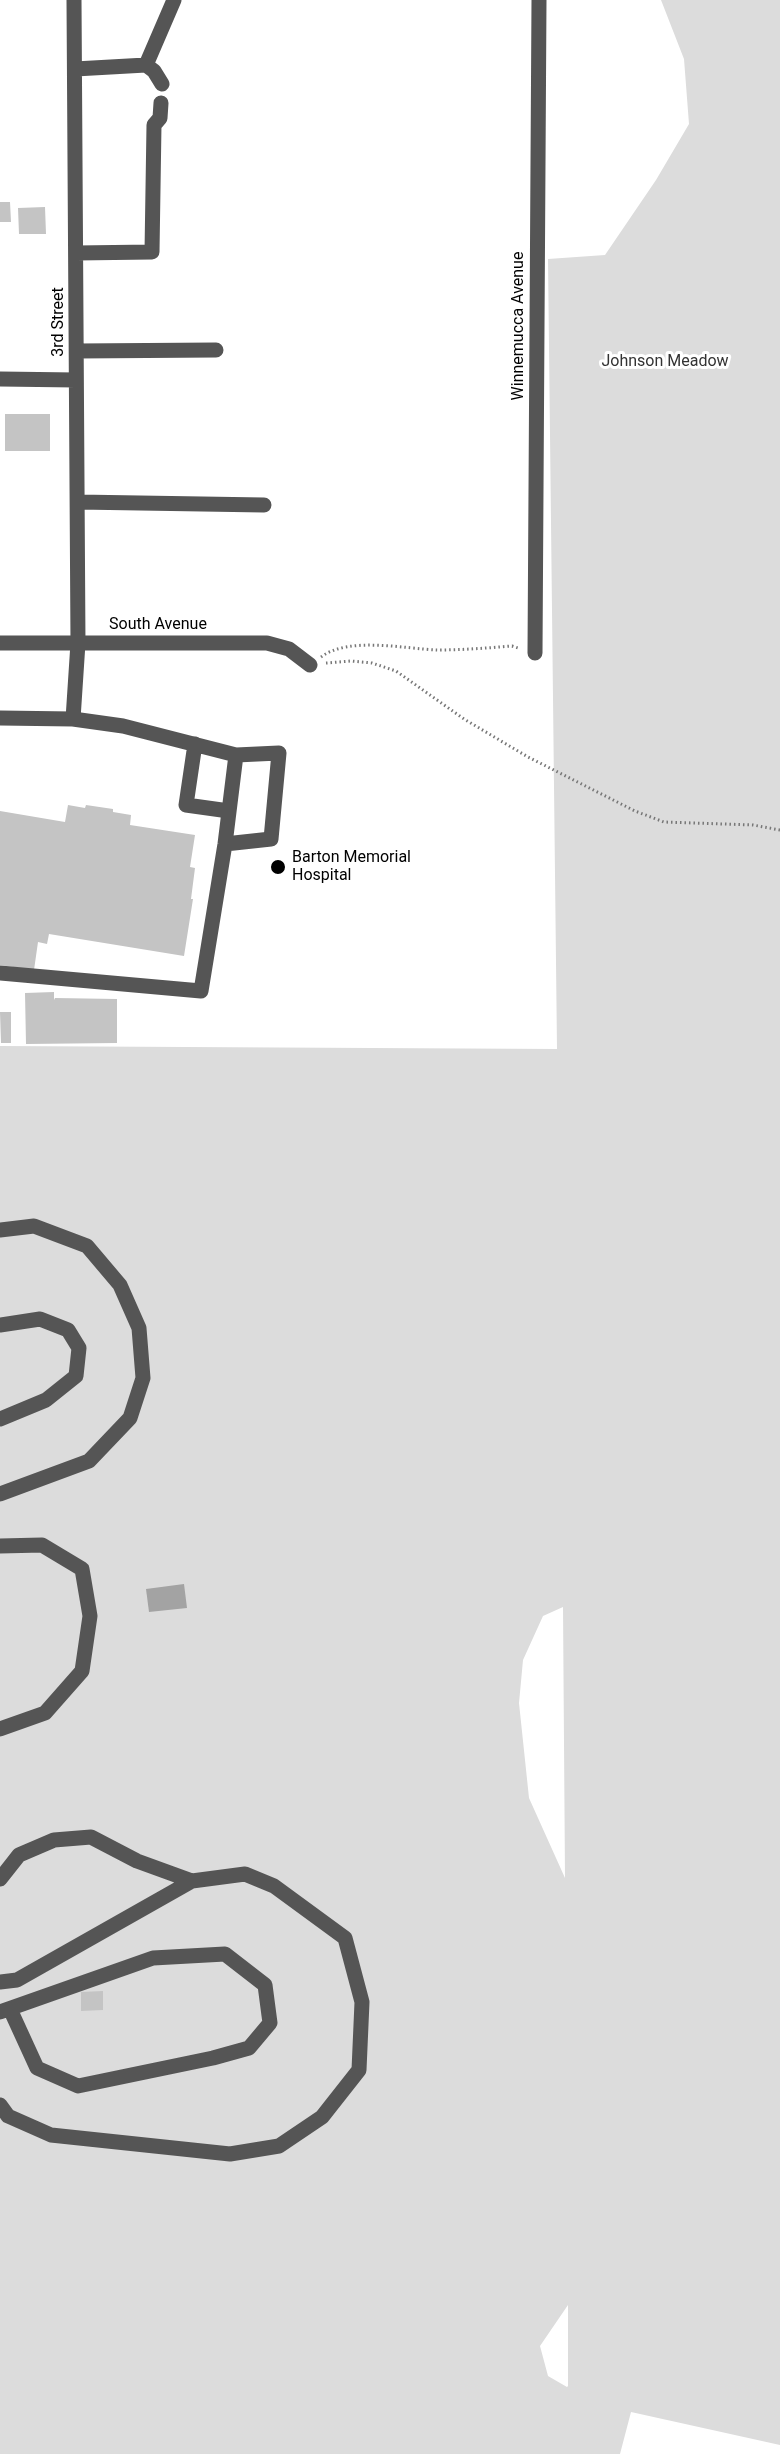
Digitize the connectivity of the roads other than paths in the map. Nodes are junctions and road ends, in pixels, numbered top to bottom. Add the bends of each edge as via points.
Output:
1 (74, 0) edge
2 (174, 0) edge
3 (539, 0) edge
4 (146, 65) junction
5 (75, 69) junction
6 (162, 84) dead end
7 (161, 103) dead end
8 (76, 253) junction
9 (216, 350) dead end
10 (77, 351) junction
11 (0, 379) edge
12 (75, 380) junction
13 (78, 502) junction
14 (264, 505) dead end
15 (0, 643) edge
16 (78, 643) junction
17 (535, 652) road end
18 (310, 665) road end
19 (0, 718) edge
20 (73, 719) junction
21 (195, 744) junction
22 (236, 755) junction
23 (229, 812) junction
24 (225, 844) junction
25 (0, 973) edge
26 (0, 1230) edge
27 (0, 1325) edge
28 (0, 1419) edge
29 (0, 1494) edge
30 (0, 1546) edge
31 (0, 1729) edge
32 (0, 1879) edge
33 (192, 1881) junction
34 (0, 1982) edge
35 (5, 2011) edge
36 (0, 2105) edge

1 - 5 street, 3rd Street
2 - 4 street
3 - 17 street, Winnemucca Avenue
4 - 5 street
4 - 6 street
5 - 8 street, 3rd Street
7 - 8 street via 160,118 154,125 152,252
8 - 10 street, 3rd Street
9 - 10 street
10 - 12 street, 3rd Street
11 - 12 street
12 - 13 street, 3rd Street
13 - 14 street
13 - 16 street, 3rd Street
15 - 16 street, South Avenue
16 - 18 street, South Avenue via 267,643 289,649
16 - 20 street, 3rd Street
19 - 20 street
20 - 21 street via 123,726
21 - 22 street
21 - 23 street via 186,805
22 - 23 street
22 - 24 street via 279,753 271,839
23 - 24 street
24 - 25 street via 201,991
26 - 29 street via 34,1226 87,1246 120,1285 139,1328 143,1378 129,1418 89,1461
27 - 28 street via 40,1319 68,1330 79,1348 76,1376 46,1400
30 - 31 street via 42,1545 82,1569 90,1616 82,1671 45,1713
32 - 33 street via 19,1856 54,1840 91,1837 138,1861
33 - 34 street via 17,1980
33 - 36 street via 245,1874 274,1886 345,1938 362,2002 359,2070 322,2117 279,2146 230,2154 51,2135 9,2116
35 - 35 street via 37,2068 78,2086 249,2048 270,2023 265,1985 225,1954 153,1958

